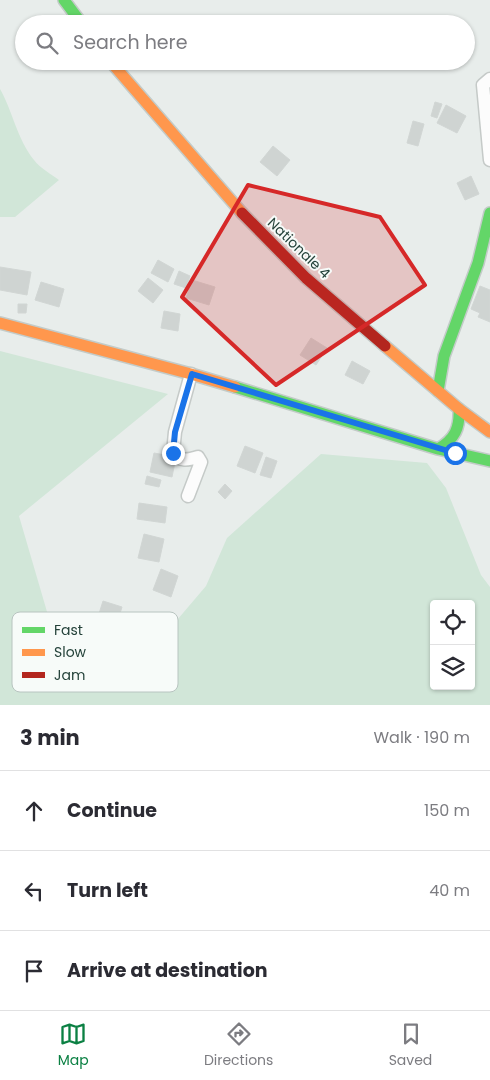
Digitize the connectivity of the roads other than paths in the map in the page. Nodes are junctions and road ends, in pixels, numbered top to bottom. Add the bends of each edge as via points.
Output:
1 (64, 0) edge
2 (75, 15) edge
3 (118, 70) edge
4 (490, 79) edge
5 (490, 160) edge
6 (490, 213) edge
7 (0, 323) edge
8 (192, 374) junction
9 (438, 391) junction
10 (459, 409) junction
11 (490, 432) edge
12 (438, 449) junction
13 (490, 461) edge
14 (188, 496) dead end

1 - 2 main road
3 - 9 main road, Nationale 4 via 246,217 306,278
4 - 5 street via 483,85
6 - 9 main road via 487,234 447,347
7 - 8 main road
8 - 12 main road
8 - 14 street via 175,432 173,453 178,458 198,458 201,462
9 - 10 main road, Nationale 4
10 - 11 main road, Nationale 4
10 - 12 main road via 457,433
12 - 13 main road

